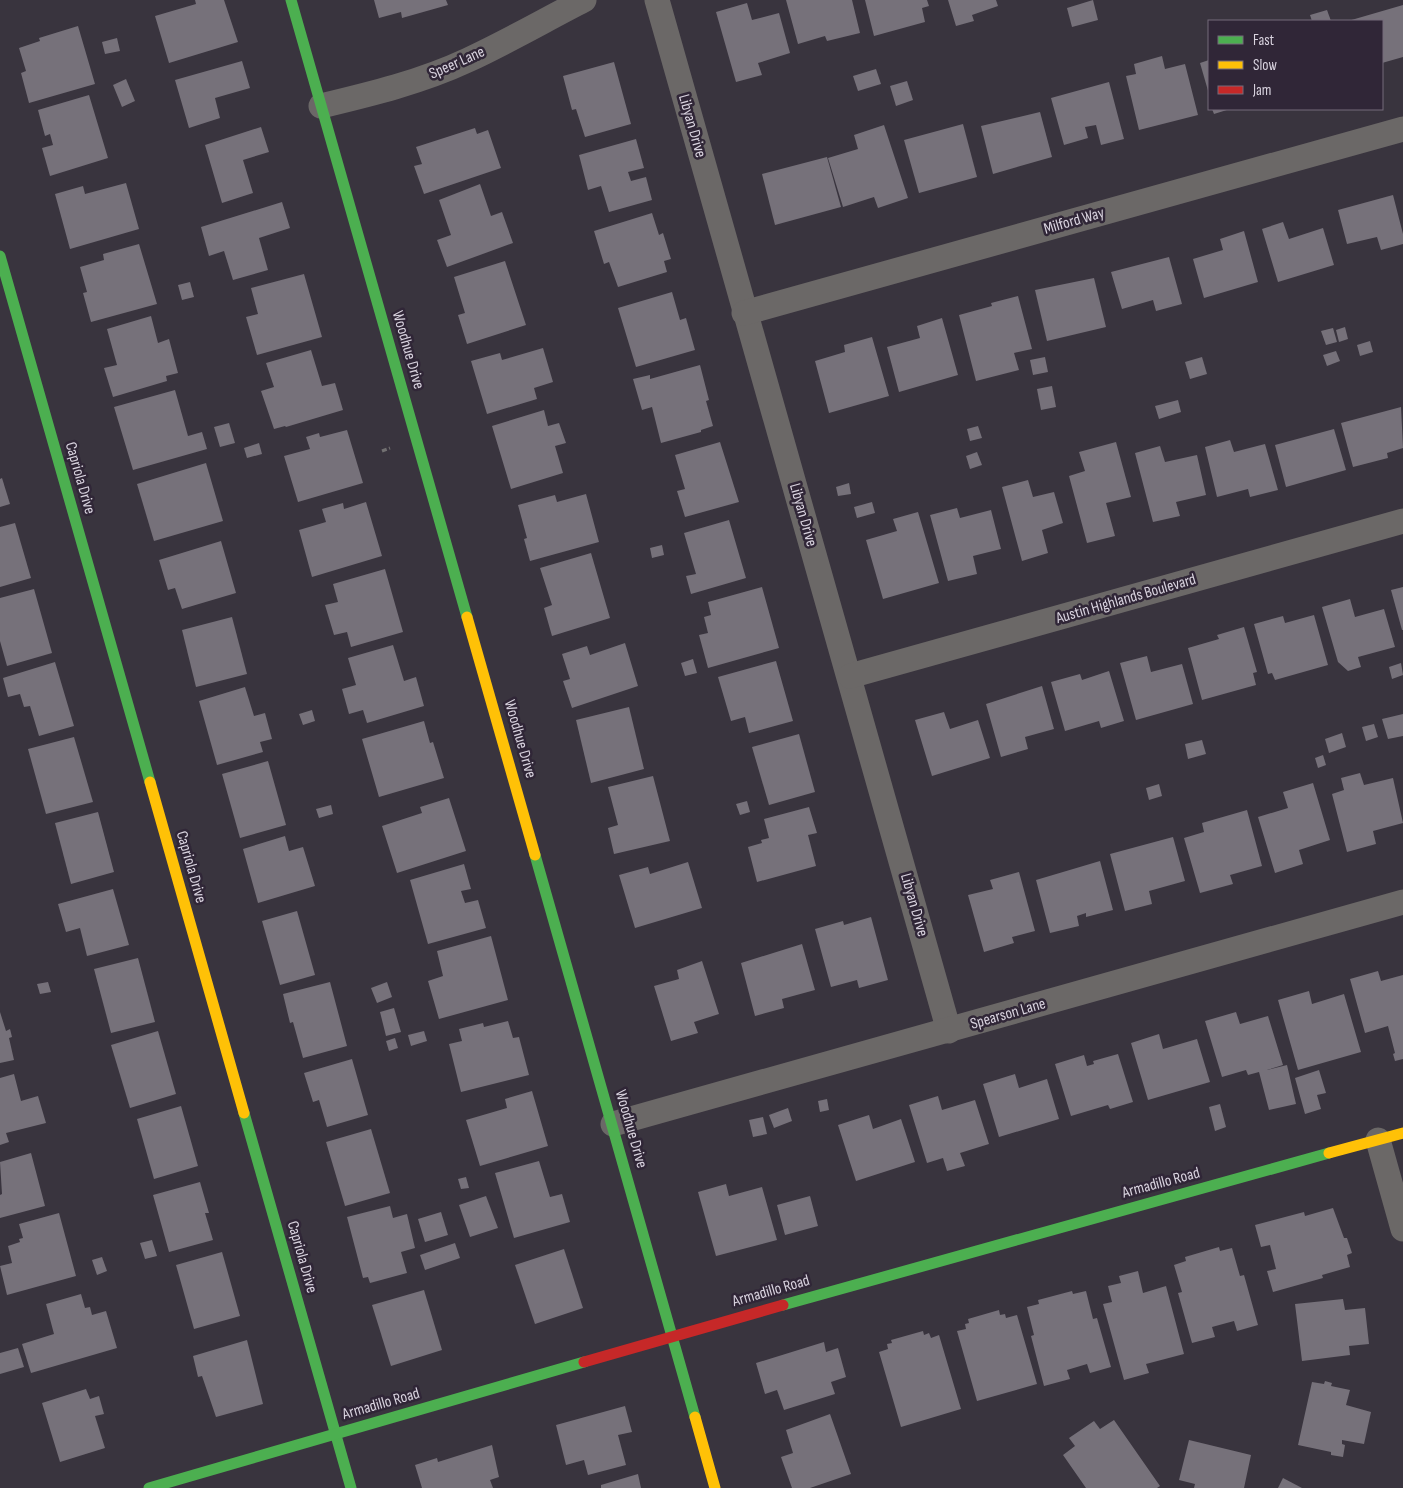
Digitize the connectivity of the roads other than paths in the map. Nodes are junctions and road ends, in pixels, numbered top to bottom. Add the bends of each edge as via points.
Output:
1 (291, 0) edge
2 (584, 0) edge
3 (657, 0) edge
4 (321, 106) junction
5 (1403, 129) edge
6 (0, 256) edge
7 (744, 313) junction
8 (1403, 521) edge
9 (850, 676) junction
10 (1403, 902) edge
11 (949, 1031) junction
12 (612, 1124) junction
13 (1403, 1132) edge
14 (1378, 1140) junction
15 (1403, 1229) edge
16 (672, 1336) junction
17 (335, 1434) junction
18 (149, 1488) edge
19 (351, 1488) edge
20 (715, 1488) edge

1 - 4 street, Woodhue Drive
2 - 4 street, Speer Lane via 444,70
3 - 7 street, Libyan Drive
4 - 12 street, Woodhue Drive
5 - 7 street, Milford Way
6 - 17 street, Capriola Drive
7 - 9 street, Libyan Drive
8 - 9 street, Austin Highlands Boulevard
9 - 11 street, Libyan Drive
10 - 11 street, Spearson Lane
11 - 12 street, Spearson Lane
12 - 16 street, Woodhue Drive
13 - 14 street, Armadillo Road
14 - 15 street
14 - 16 street, Armadillo Road
16 - 17 street, Armadillo Road
16 - 20 street, Woodhue Drive
17 - 18 street, Armadillo Road
17 - 19 street, Capriola Drive

